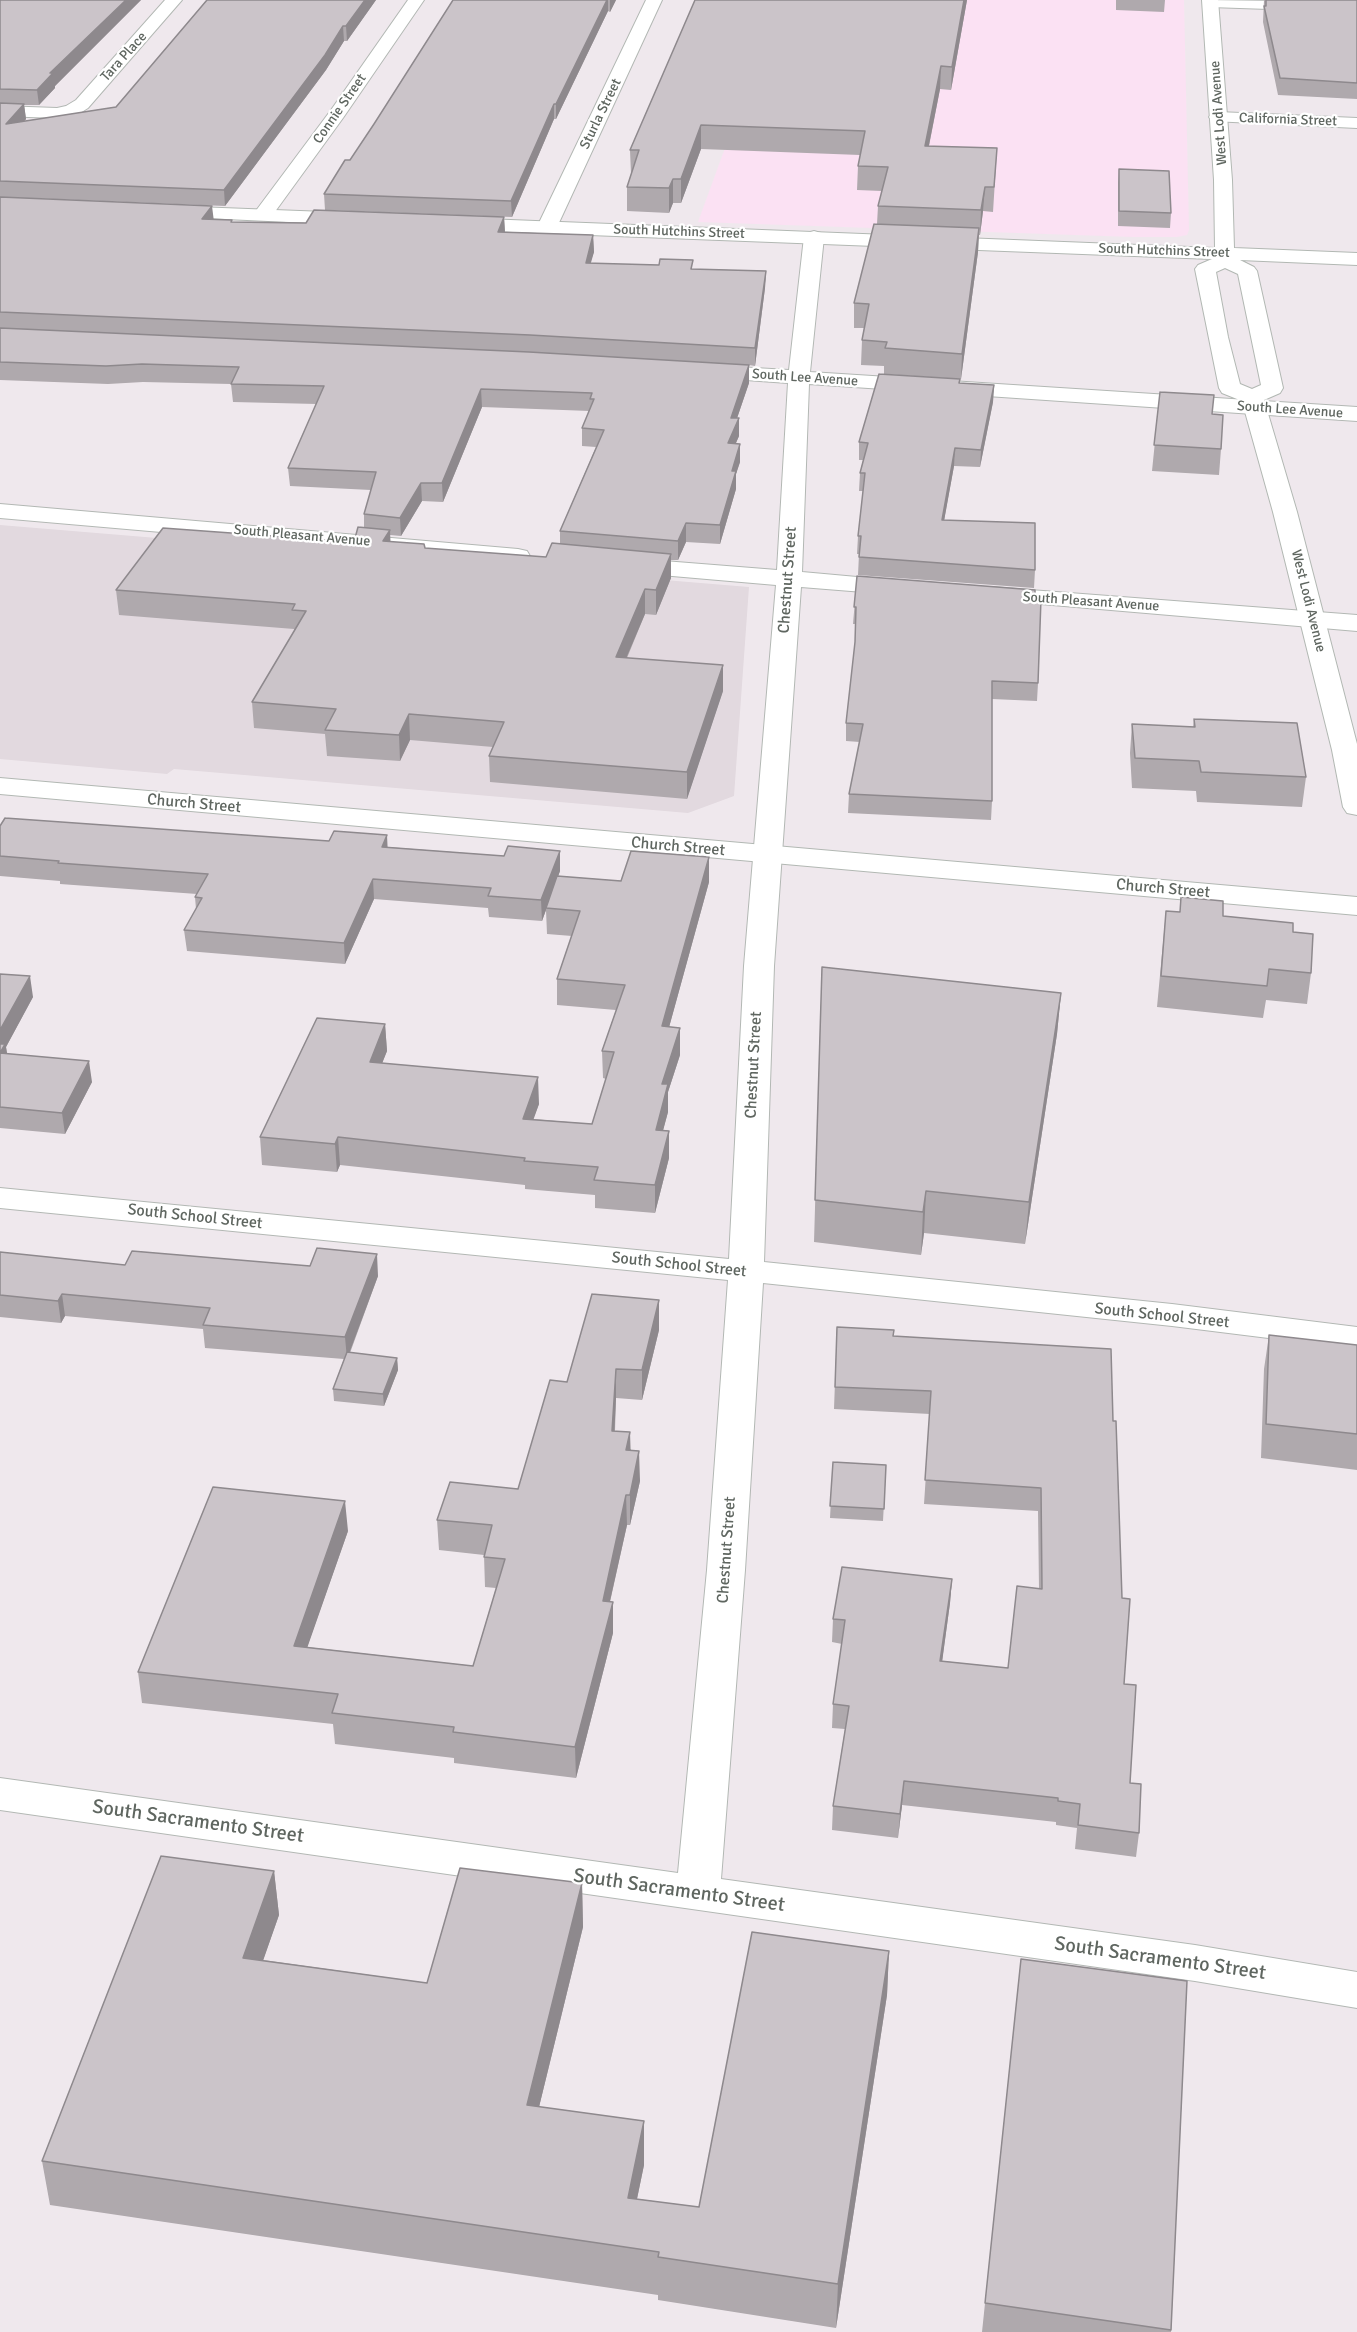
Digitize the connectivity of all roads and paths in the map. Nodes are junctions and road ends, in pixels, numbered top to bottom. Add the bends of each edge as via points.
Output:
1 (174, 0) edge
2 (416, 0) edge
3 (654, 0) edge
4 (1210, 1) edge
5 (1357, 7) edge
6 (0, 111) edge
7 (1218, 117) junction
8 (1357, 123) edge
9 (155, 212) edge
10 (262, 216) junction
11 (369, 220) edge
12 (440, 223) edge
13 (547, 227) junction
14 (814, 237) junction
15 (1224, 257) junction
16 (1357, 259) edge
17 (684, 370) edge
18 (799, 376) junction
19 (1253, 402) junction
20 (1357, 414) edge
21 (0, 511) edge
22 (546, 558) edge
23 (604, 563) edge
24 (789, 579) junction
25 (919, 589) edge
26 (966, 593) edge
27 (1312, 618) junction
28 (1357, 622) edge
29 (0, 786) edge
30 (1357, 807) edge
31 (768, 856) junction
32 (1357, 906) edge
33 (0, 1198) edge
34 (746, 1271) junction
35 (1357, 1338) edge
36 (0, 1794) edge
37 (698, 1893) junction
38 (1357, 1990) edge

1 - 6 street, Tara Place via 82,104 57,113
2 - 10 street, Connie Street
3 - 13 street, Sturla Street
4 - 5 street
4 - 7 street, West Lodi Avenue
7 - 8 street, California Street
7 - 15 street, West Lodi Avenue
9 - 10 street
10 - 11 street
12 - 13 street, South Hutchins Street
13 - 14 street, South Hutchins Street
14 - 15 street, South Hutchins Street
14 - 18 street, Chestnut Street
15 - 16 street, South Hutchins Street
15 - 19 street via 1247,271 1272,388
15 - 19 street via 1205,269 1218,337 1230,388
17 - 18 street, South Lee Avenue
18 - 19 street, South Lee Avenue
18 - 24 street, Chestnut Street
19 - 20 street, South Lee Avenue
19 - 27 street, West Lodi Avenue
21 - 22 street, South Pleasant Avenue
23 - 24 street
24 - 25 street
24 - 31 street, Chestnut Street
26 - 27 street, South Pleasant Avenue
27 - 28 street, South Pleasant Avenue
27 - 30 street, West Lodi Avenue
29 - 31 street, Church Street
31 - 32 street, Church Street
31 - 34 street, Chestnut Street via 754,1048
33 - 34 street, South School Street
34 - 35 street, South School Street
34 - 37 street, Chestnut Street via 726,1570
36 - 37 street, South Sacramento Street
37 - 38 street, South Sacramento Street via 1195,1963

